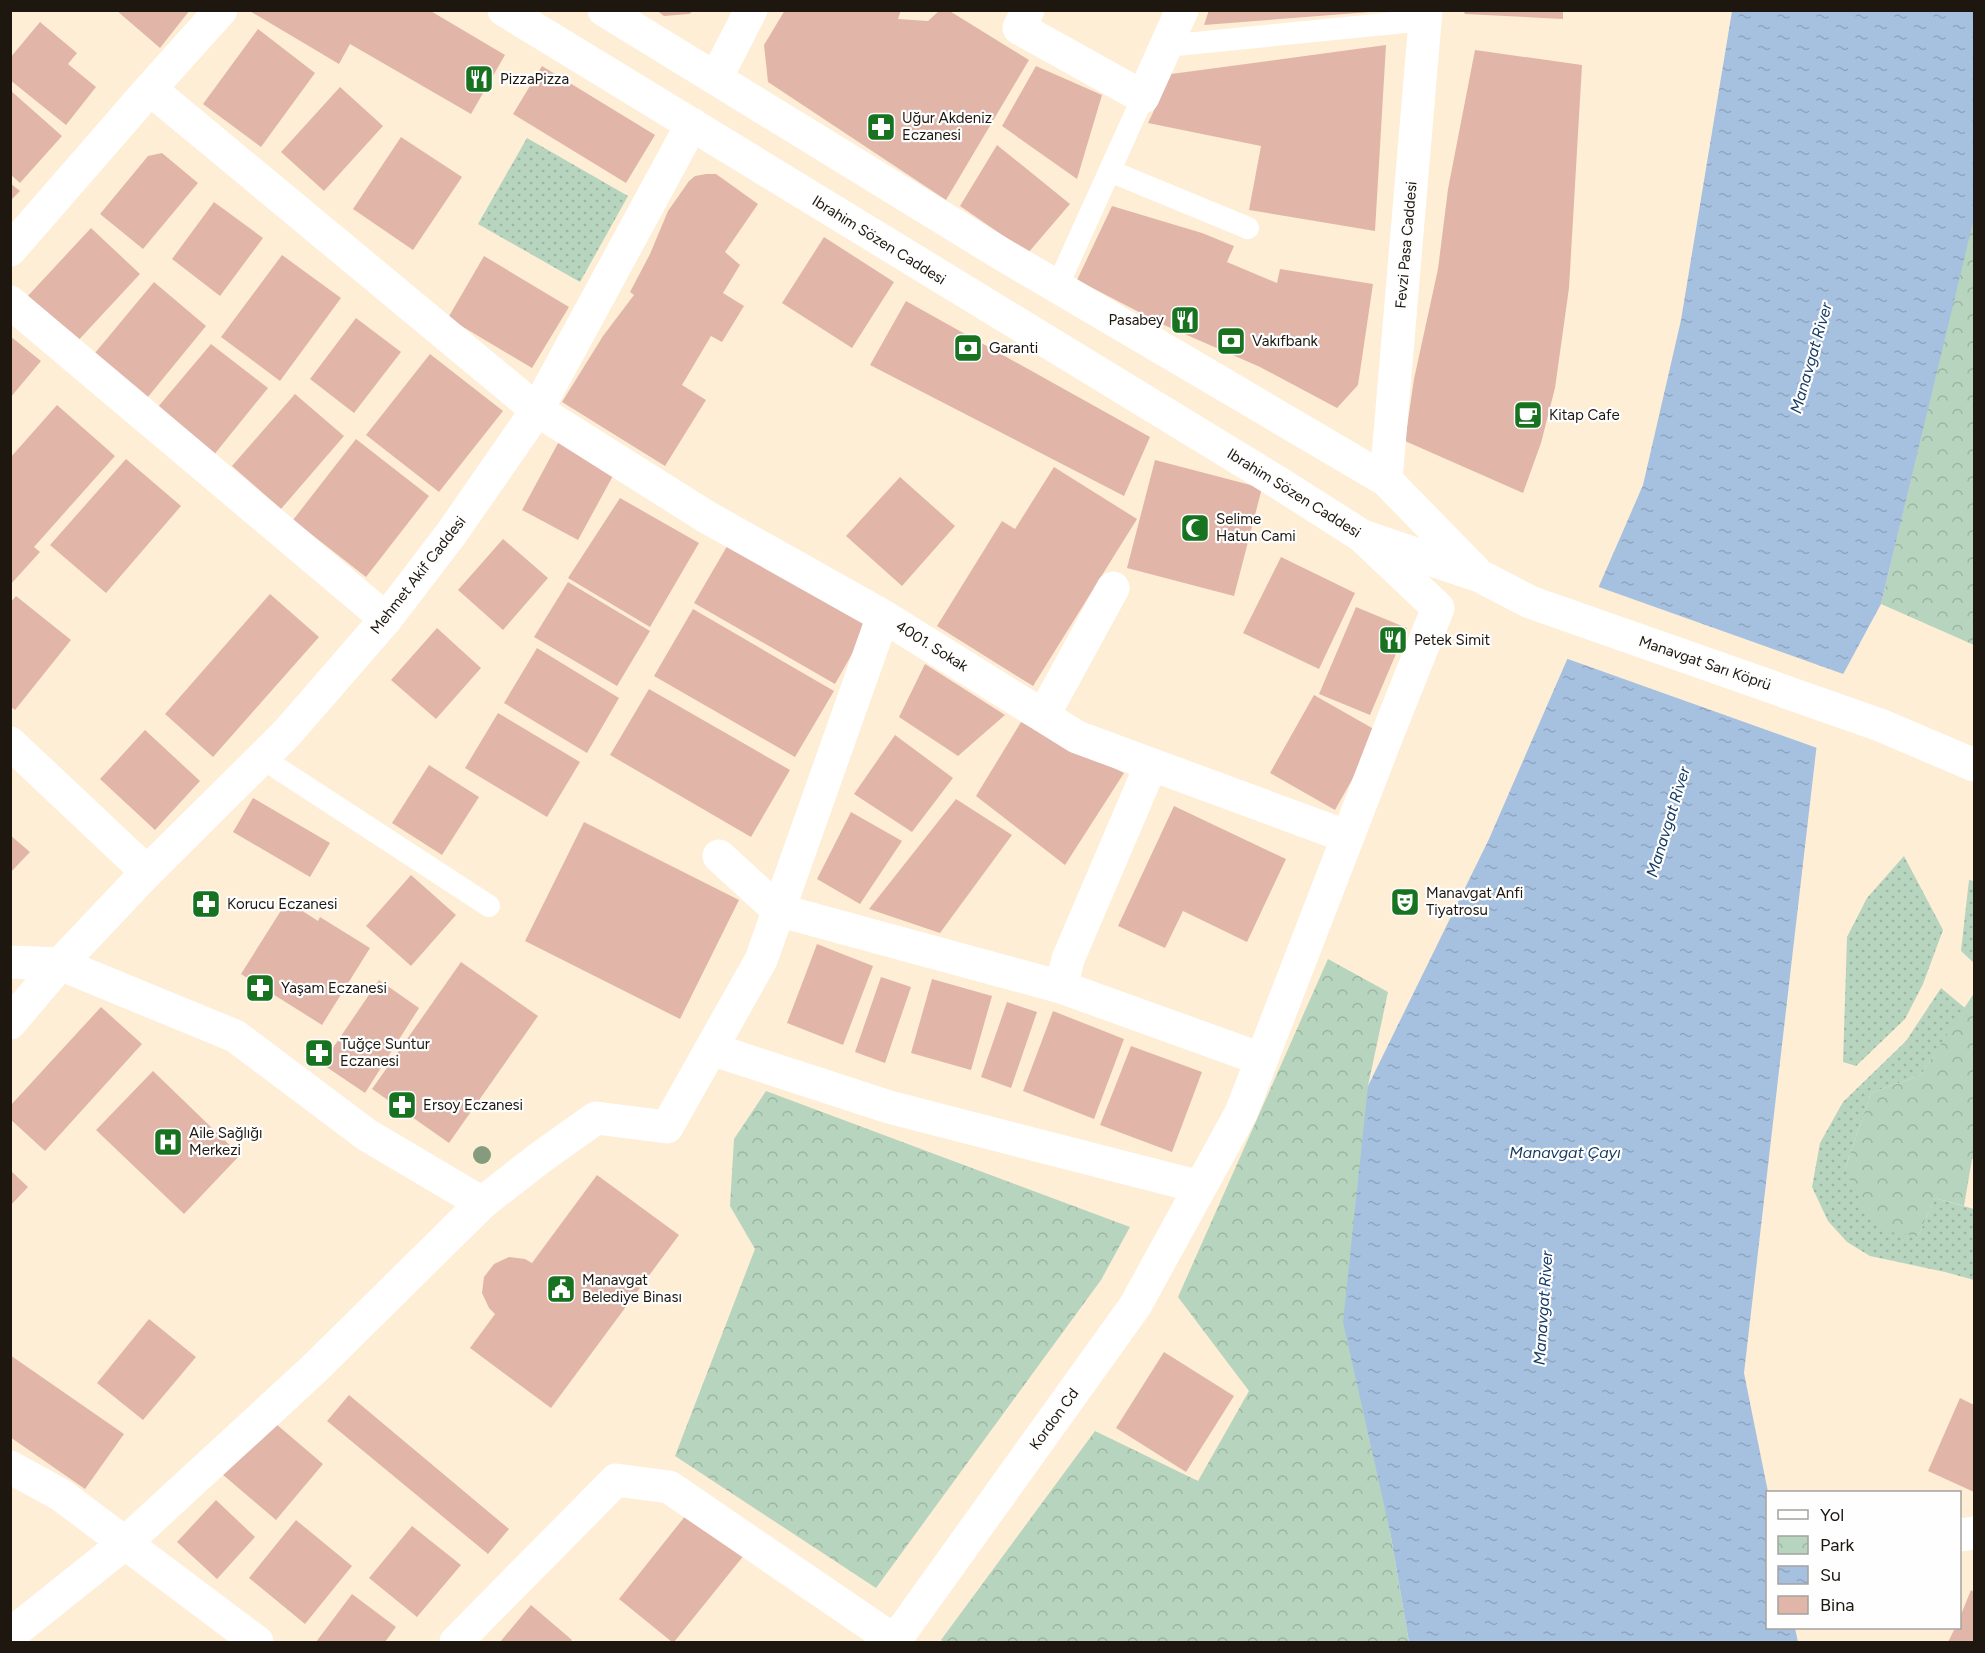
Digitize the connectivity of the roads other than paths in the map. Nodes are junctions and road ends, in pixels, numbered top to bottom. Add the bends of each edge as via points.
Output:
1 (221, 10) edge
2 (504, 10) edge
3 (604, 10) edge
4 (751, 10) edge
5 (1028, 10) edge
6 (1182, 10) edge
7 (1426, 15) edge
8 (1166, 46) junction
9 (716, 78) junction
10 (150, 89) junction
11 (1143, 97) junction
12 (692, 124) junction
13 (1110, 171) junction
14 (1248, 228) dead end
15 (10, 250) edge
16 (1057, 287) junction
17 (10, 302) edge
18 (537, 410) junction
19 (1386, 480) junction
20 (1362, 536) junction
21 (1480, 576) junction
22 (1113, 588) dead end
23 (883, 616) junction
24 (386, 619) junction
25 (1043, 716) junction
26 (10, 743) edge
27 (262, 758) junction
28 (1151, 765) junction
29 (1974, 765) edge
30 (1348, 837) junction
31 (719, 856) dead end
32 (147, 872) junction
33 (489, 906) dead end
34 (778, 910) junction
35 (10, 962) edge
36 (60, 964) junction
37 (1061, 987) junction
38 (10, 1023) edge
39 (711, 1049) junction
40 (1261, 1059) junction
41 (1200, 1186) junction
42 (482, 1203) junction
43 (10, 1467) edge
44 (125, 1543) junction
45 (10, 1635) edge
46 (257, 1642) edge
47 (456, 1642) edge
48 (895, 1642) edge

1 - 10 street
2 - 12 street, Ibrahim Sözen Caddesi
3 - 9 street
4 - 9 street
5 - 11 street via 1019,28
6 - 8 street
7 - 8 lane
7 - 19 street, Fevzi Pasa Caddesi
8 - 11 street
9 - 16 street
10 - 15 street
10 - 18 street, 4001. Sokak
11 - 13 lane
12 - 18 street, Mehmet Akif Caddesi
12 - 20 street, Ibrahim Sözen Caddesi
13 - 14 lane
13 - 16 lane
16 - 19 street
17 - 24 street
18 - 23 street, 4001. Sokak via 705,516
18 - 24 street, Mehmet Akif Caddesi
19 - 21 street
20 - 21 street, Ibrahim Sözen Caddesi
20 - 30 street, Kordon Cd via 1438,608
21 - 29 street, Manavgat Sarı Köprü via 1530,602 1880,725
22 - 25 street
23 - 25 street, 4001. Sokak
23 - 34 street
24 - 27 street, Mehmet Akif Caddesi
25 - 28 street, 4001. Sokak via 1077,737
26 - 32 street
27 - 32 street, Mehmet Akif Caddesi
27 - 33 lane
28 - 30 street, 4001. Sokak
28 - 37 street via 1068,959
30 - 40 street, Kordon Cd
31 - 34 street
32 - 36 street, Mehmet Akif Caddesi
34 - 37 street
34 - 39 street via 761,960
35 - 36 street
36 - 38 street, Mehmet Akif Caddesi
36 - 42 street via 235,1036 367,1135
37 - 40 street
39 - 41 street via 889,1107
39 - 42 street via 667,1127 596,1118
40 - 41 street, Kordon Cd via 1241,1113
41 - 48 street, Kordon Cd via 1135,1306
42 - 44 street via 314,1369
43 - 44 street via 61,1495
44 - 45 street
44 - 46 street
47 - 48 street via 616,1480 669,1487

